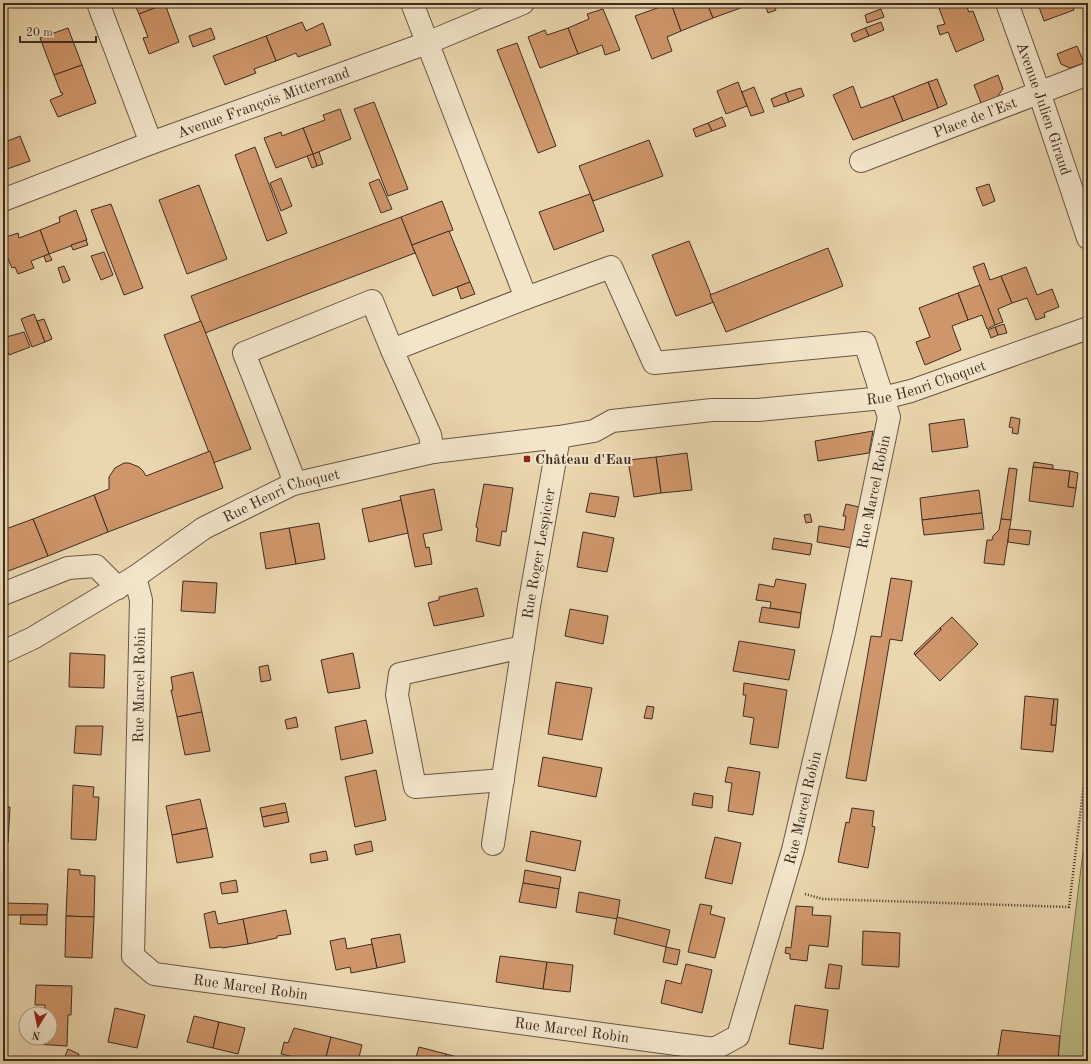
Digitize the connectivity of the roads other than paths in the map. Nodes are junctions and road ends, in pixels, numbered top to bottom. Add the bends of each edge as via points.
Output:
1 (98, 3) edge
2 (412, 3) edge
3 (523, 3) edge
4 (1007, 3) edge
5 (427, 43) junction
6 (1088, 74) edge
7 (1039, 92) junction
8 (151, 143) junction
9 (861, 161) dead end
10 (3, 200) edge
11 (1088, 238) edge
12 (526, 298) junction
13 (1088, 328) edge
14 (392, 350) junction
15 (883, 398) junction
16 (559, 437) junction
17 (433, 452) junction
18 (293, 484) junction
19 (126, 583) junction
20 (3, 594) edge
21 (523, 647) junction
22 (3, 652) edge
23 (503, 780) junction
24 (493, 844) dead end

1 - 8 street
2 - 5 street
3 - 5 street, Avenue François Mitterrand
4 - 7 street, Avenue Julien Giraud
5 - 8 street, Avenue François Mitterrand
5 - 12 street
6 - 7 street, Place de l'Est
7 - 9 street, Place de l'Est
7 - 11 street, Avenue Julien Giraud
8 - 10 street, Avenue François Mitterrand
12 - 14 street
12 - 15 street, Rue Marcel Robin via 611,267 654,364 865,343
13 - 15 street, Rue Henri Choquet via 911,391
14 - 17 street via 430,436
14 - 18 street via 372,301 244,353 291,472
15 - 16 street, Rue Henri Choquet via 758,410 729,422 616,435 594,431
15 - 19 street, Rue Marcel Robin via 889,417 844,633 795,842 738,1036 714,1049 154,974 133,956 141,600
16 - 17 street, Rue Henri Choquet
16 - 21 street, Rue Roger Lespicier
17 - 18 street, Rue Henri Choquet
18 - 19 street, Rue Henri Choquet via 204,528
19 - 20 street via 96,566 68,568
19 - 22 street, Rue Henri Choquet via 33,638
21 - 23 street, Rue Roger Lespicier
21 - 23 street via 400,674 398,695 415,787
23 - 24 street, Rue Roger Lespicier

